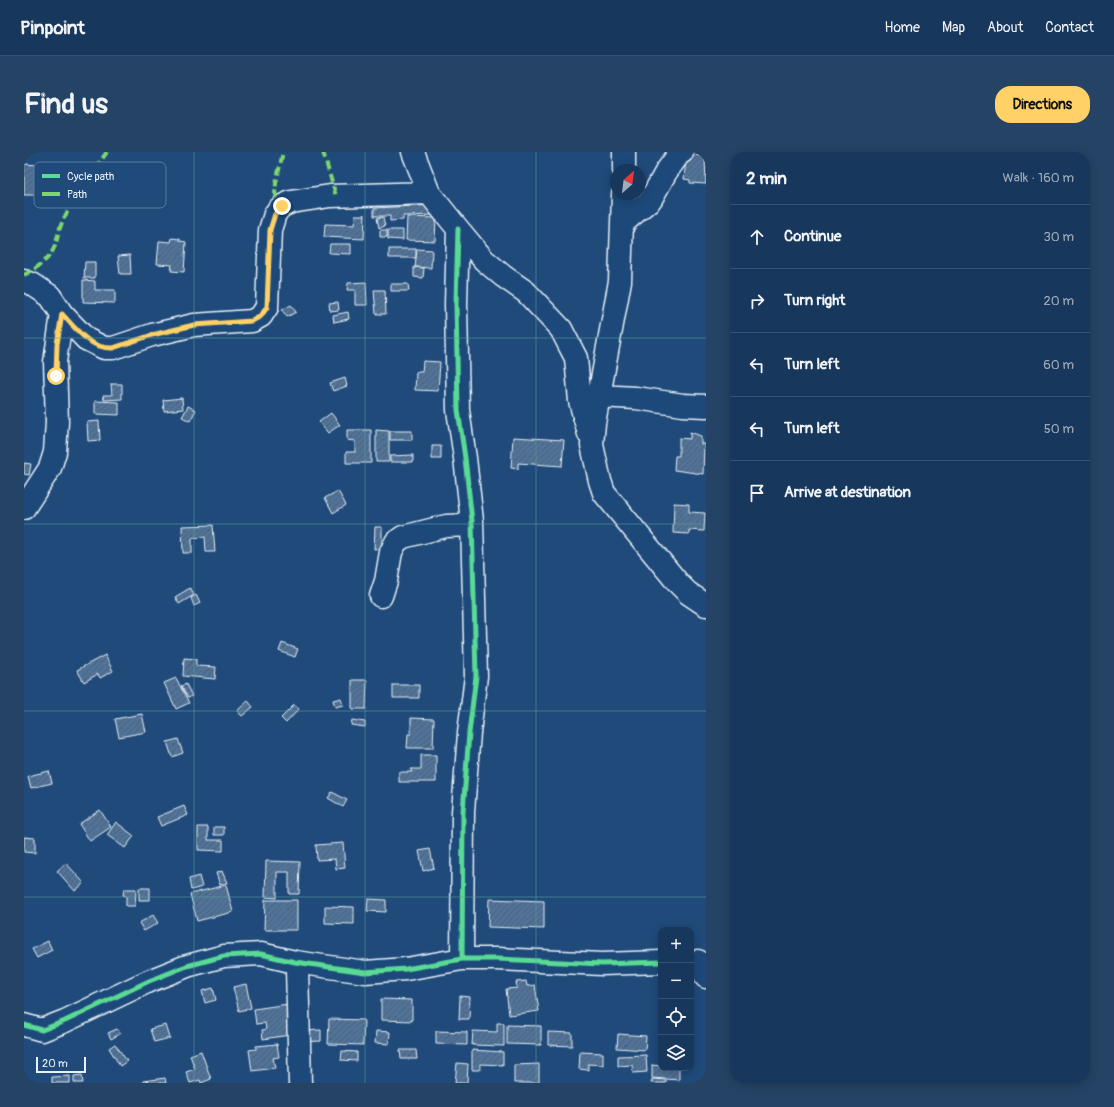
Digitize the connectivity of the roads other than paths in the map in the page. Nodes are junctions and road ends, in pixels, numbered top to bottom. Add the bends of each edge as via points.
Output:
1 (413, 152) edge
2 (624, 152) edge
3 (682, 152) edge
4 (624, 164) edge
5 (429, 192) junction
6 (623, 200) edge
7 (623, 222) junction
8 (458, 229) junction
9 (24, 281) edge
10 (62, 314) junction
11 (599, 396) junction
12 (706, 406) edge
13 (592, 444) junction
14 (24, 508) edge
15 (472, 525) junction
16 (381, 596) dead end
17 (706, 605) edge
18 (462, 959) junction
19 (295, 962) junction
20 (658, 962) edge
21 (24, 1025) edge
22 (300, 1083) edge

1 - 5 street
2 - 4 street
3 - 7 street via 672,163 650,199
5 - 8 street
5 - 10 street via 330,196 291,202 282,206 275,214 270,230 267,307 261,316 252,321 194,325 113,348 104,348 86,340
6 - 7 street
7 - 11 street via 620,281
8 - 13 street via 484,260 526,292 561,329 576,358 580,402
8 - 15 street via 458,410
9 - 10 street via 50,296
10 - 14 street via 56,362 55,452 50,468
11 - 12 street
11 - 13 street
13 - 17 street via 604,492 678,583
15 - 16 street via 446,526 403,537 396,542 391,552
15 - 18 street via 476,676 462,812
18 - 19 street via 406,969 365,972
18 - 20 street via 602,964
19 - 21 street via 261,954 224,956 149,981 42,1030
19 - 22 street

